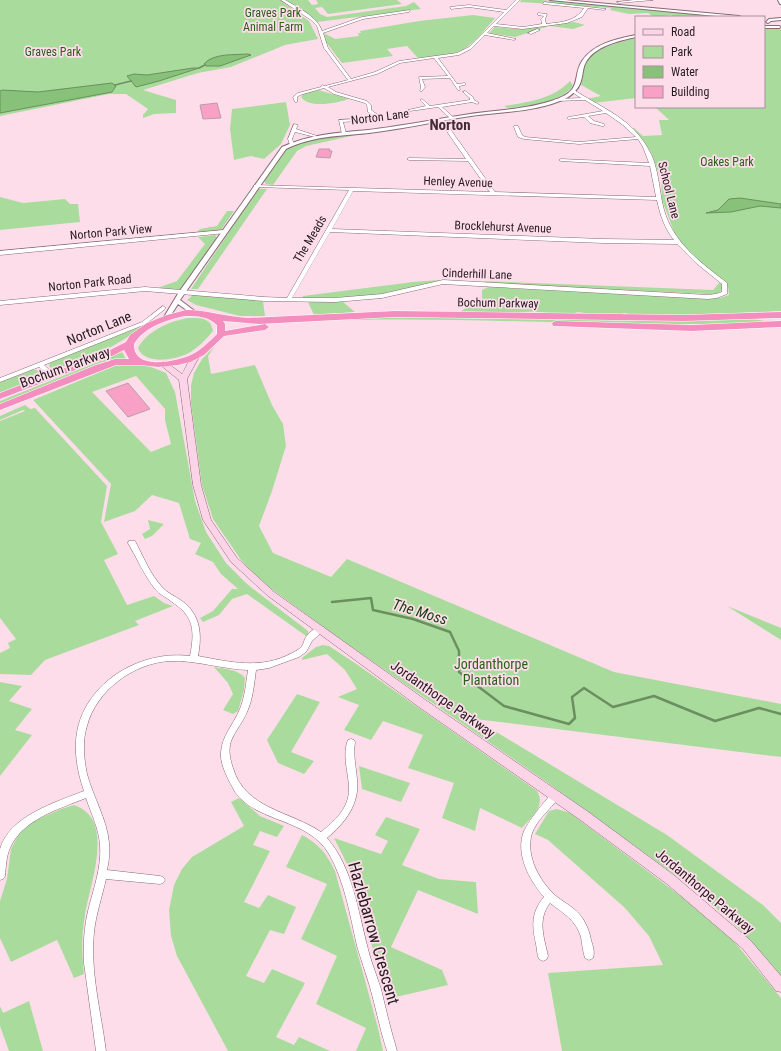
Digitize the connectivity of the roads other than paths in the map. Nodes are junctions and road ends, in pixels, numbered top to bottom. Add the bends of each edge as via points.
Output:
1 (283, 0) edge
2 (518, 0) edge
3 (552, 0) edge
4 (651, 0) edge
5 (780, 0) edge
6 (579, 1) edge
7 (544, 3) dead end
8 (619, 3) edge
9 (781, 3) edge
10 (451, 8) dead end
11 (586, 8) junction
12 (604, 9) dead end
13 (409, 11) dead end
14 (507, 11) junction
15 (539, 14) dead end
16 (730, 16) edge
17 (781, 19) edge
18 (766, 21) edge
19 (544, 24) junction
20 (494, 25) junction
21 (765, 26) edge
22 (526, 27) junction
23 (780, 27) edge
24 (538, 30) dead end
25 (322, 32) junction
26 (485, 34) junction
27 (635, 36) edge
28 (520, 37) dead end
29 (436, 58) junction
30 (450, 77) junction
31 (350, 80) junction
32 (464, 84) dead end
33 (456, 85) junction
34 (323, 86) junction
35 (421, 90) dead end
36 (459, 90) dead end
37 (573, 91) junction
38 (465, 92) dead end
39 (584, 99) junction
40 (422, 100) dead end
41 (556, 100) junction
42 (296, 101) dead end
43 (439, 106) junction
44 (429, 108) junction
45 (410, 110) dead end
46 (607, 112) junction
47 (376, 115) dead end
48 (585, 116) junction
49 (452, 118) junction
50 (569, 118) dead end
51 (355, 120) dead end
52 (441, 120) junction
53 (296, 125) dead end
54 (602, 125) dead end
55 (516, 127) dead end
56 (294, 130) junction
57 (344, 133) junction
58 (315, 136) junction
59 (639, 138) junction
60 (292, 144) junction
61 (409, 159) dead end
62 (470, 160) junction
63 (561, 160) dead end
64 (653, 165) junction
65 (256, 186) junction
66 (352, 189) junction
67 (493, 194) junction
68 (659, 199) junction
69 (328, 230) junction
70 (224, 232) junction
71 (677, 242) junction
72 (0, 253) edge
73 (181, 293) junction
74 (724, 293) joint
75 (288, 300) junction
76 (177, 301) junction
77 (0, 303) edge
78 (165, 312) junction
79 (194, 313) junction
80 (781, 315) edge
81 (214, 317) junction
82 (781, 324) edge
83 (221, 334) junction
84 (129, 344) junction
85 (195, 357) junction
86 (141, 362) junction
87 (40, 364) junction
88 (163, 364) junction
89 (52, 375) junction
90 (183, 379) junction
91 (0, 380) edge
92 (0, 396) edge
93 (0, 407) edge
94 (132, 543) dead end
95 (321, 629) junction
96 (194, 657) junction
97 (252, 668) junction
98 (350, 742) dead end
99 (88, 793) junction
100 (555, 796) junction
101 (322, 837) junction
102 (102, 874) junction
103 (0, 876) edge
104 (160, 880) dead end
105 (550, 896) junction
106 (589, 955) dead end
107 (543, 956) dead end
108 (781, 986) edge
109 (101, 1051) edge
110 (392, 1051) edge

1 - 25 street via 312,19
2 - 14 street
3 - 6 street
4 - 8 street
5 - 9 street
6 - 8 street
7 - 11 street
8 - 16 street
10 - 14 street via 469,6
11 - 12 street
11 - 19 street via 581,16 573,21
13 - 25 street via 362,18
14 - 20 street
15 - 19 street via 546,15 543,19
17 - 18 street
18 - 23 street
19 - 22 street
20 - 22 street
20 - 26 street
21 - 23 street
22 - 24 street via 531,32
25 - 31 street via 326,48
26 - 28 street via 512,40
26 - 29 street via 464,52
27 - 37 street via 603,47 590,55 582,64 578,84
29 - 30 street
29 - 31 street via 399,62 376,73
30 - 33 street
30 - 35 street via 420,78 423,87
31 - 34 street
32 - 33 street
33 - 36 street
34 - 42 street via 299,94
34 - 47 street via 335,93 366,102 369,111
37 - 39 street, School Lane
37 - 41 street, Norton Lane
38 - 43 street via 474,102
39 - 41 street
39 - 46 street, School Lane
40 - 44 street
41 - 49 street, Norton Lane
43 - 44 street
43 - 49 street
44 - 45 street
46 - 48 street
46 - 59 street, School Lane
48 - 50 street
48 - 54 street via 592,122
49 - 52 street, Norton Lane
51 - 57 street via 341,121
52 - 57 street, Norton Lane
52 - 62 street
53 - 56 street
55 - 59 street via 520,136 524,138 579,143
56 - 58 street
56 - 60 street via 290,139
57 - 58 street, Norton Lane
58 - 60 street, Norton Lane
59 - 64 street, School Lane
60 - 65 street, Norton Lane via 280,153
61 - 62 street
62 - 67 street
63 - 64 street
64 - 68 street, School Lane
65 - 66 street, Henley Avenue
65 - 70 street, Norton Lane
66 - 67 street, Henley Avenue
66 - 69 street, The Meads
67 - 68 street, Henley Avenue
68 - 71 street, School Lane via 669,230
69 - 71 street, Brocklehurst Avenue
69 - 75 street, The Meads
70 - 72 street, Norton Park View
70 - 73 street, Norton Lane
71 - 74 street, School Lane via 694,260 725,284
73 - 75 street, Cinderhill Lane
73 - 76 street, Norton Lane
73 - 77 street, Norton Park Road via 135,289
74 - 75 street, Cinderhill Lane via 708,296 443,282 372,297
76 - 78 street, Norton Lane
76 - 79 street
78 - 79 highway, Bochum Parkway
78 - 84 highway, Bochum Parkway via 133,337
78 - 87 street, Norton Lane via 144,323
79 - 81 highway, Bochum Parkway
80 - 81 highway, Bochum Parkway via 681,319 403,314 256,321
81 - 83 highway via 221,324
82 - 83 highway, Bochum Parkway via 692,328 352,322 257,327
83 - 85 highway
84 - 86 highway via 132,356
84 - 89 highway, Bochum Parkway
85 - 88 highway, Bochum Parkway
85 - 90 main road
86 - 88 highway, Bochum Parkway
86 - 93 highway, Bochum Parkway via 115,362 98,367
87 - 89 street
87 - 91 street, Norton Lane
88 - 90 main road
89 - 92 highway, Bochum Parkway
90 - 95 main road, Jordanthorpe Parkway via 197,485 212,529 245,572
94 - 96 street via 157,586 189,611 194,620 198,637
95 - 97 street via 310,638 303,650 290,658
95 - 100 main road, Jordanthorpe Parkway
96 - 97 street
96 - 99 street via 152,661 126,672 102,691 86,714 80,734 79,756
97 - 101 street, Hazlebarrow Crescent via 245,708 226,744 225,754 233,780 239,791 253,803 268,812 303,824
98 - 101 street via 349,762 353,782 351,804 344,816
99 - 102 street via 103,832 105,847
99 - 103 street via 31,818 21,825 5,849
100 - 105 street via 533,825 528,834 527,845 527,859 535,876
100 - 108 main road, Jordanthorpe Parkway via 671,880 707,910 747,945
101 - 110 street, Hazlebarrow Crescent via 331,848 345,878
102 - 104 street
102 - 109 street via 89,934 90,975
105 - 106 street via 580,921 585,932
105 - 107 street via 540,906 537,914

